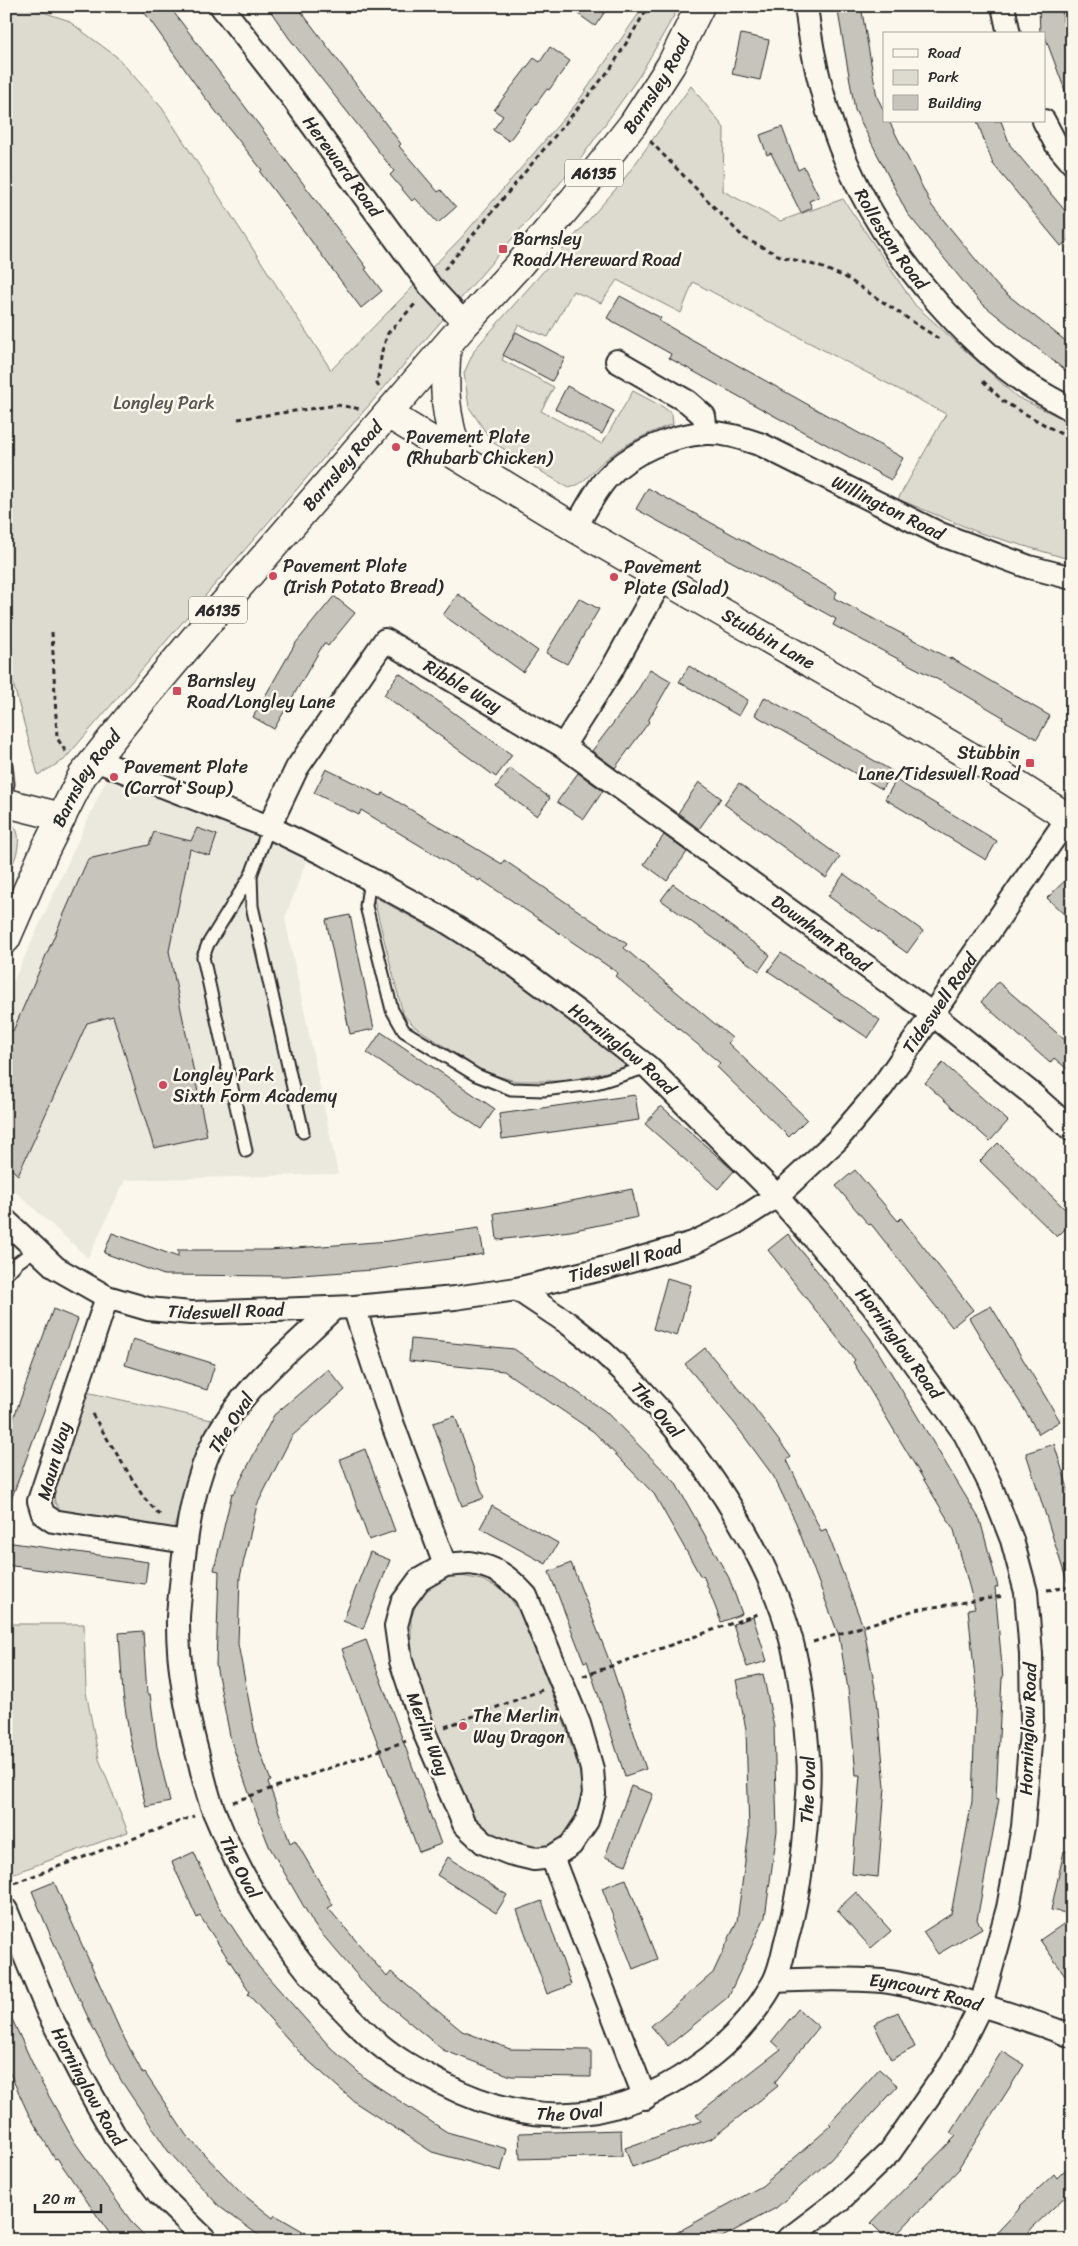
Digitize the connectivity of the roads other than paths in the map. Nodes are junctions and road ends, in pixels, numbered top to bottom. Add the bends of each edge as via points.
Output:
1 (221, 6) edge
2 (806, 6) edge
3 (1004, 6) edge
4 (699, 7) edge
5 (1009, 32) edge
6 (1045, 122) edge
7 (1072, 163) edge
8 (465, 324) junction
9 (447, 346) junction
10 (617, 361) dead end
11 (1072, 410) edge
12 (388, 414) junction
13 (706, 433) junction
14 (458, 456) junction
15 (575, 528) junction
16 (1072, 578) edge
17 (662, 579) junction
18 (563, 746) junction
19 (6, 766) edge
20 (89, 768) junction
21 (6, 792) edge
22 (6, 803) edge
23 (1070, 816) edge
24 (62, 817) junction
25 (269, 827) junction
26 (251, 875) junction
27 (370, 880) junction
28 (8, 929) edge
29 (932, 1014) junction
30 (648, 1067) junction
31 (1072, 1130) edge
32 (303, 1132) dead end
33 (246, 1151) dead end
34 (777, 1196) junction
35 (6, 1221) edge
36 (36, 1249) junction
37 (6, 1275) edge
38 (517, 1289) junction
39 (107, 1297) junction
40 (344, 1307) junction
41 (186, 1542) junction
42 (445, 1564) junction
43 (552, 1857) junction
44 (8, 1921) edge
45 (775, 1981) junction
46 (981, 2005) junction
47 (1072, 2036) edge
48 (645, 2098) junction
49 (206, 2240) edge
50 (787, 2240) edge

1 - 8 street, Hereward Road via 430,286
2 - 11 street, Rolleston Road via 811,53 838,144 858,189 885,236 918,280 965,333 1017,378
3 - 5 street
4 - 8 main road, Barnsley Road / A6135 via 671,65 633,123 525,257
6 - 7 street via 1056,144
8 - 9 main road, Barnsley Road / A6135
9 - 12 main road, Barnsley Road / A6135
9 - 14 main road via 445,408
10 - 13 street via 688,402 704,416
12 - 14 main road, Stubbin Lane
12 - 20 main road, Barnsley Road / A6135 via 203,628
13 - 15 street, Willington Road via 655,446 629,459 606,480
13 - 16 street, Willington Road via 734,436 762,445 940,534 1029,567
14 - 15 main road, Stubbin Lane
15 - 17 main road, Stubbin Lane
17 - 18 street
17 - 23 main road, Stubbin Lane
18 - 25 street, Ribble Way via 385,640 297,768
18 - 29 street, Downham Road
19 - 21 lane
20 - 24 main road, Barnsley Road / A6135
20 - 25 street, Horninglow Road
22 - 24 main road
23 - 29 street, Tideswell Road
24 - 28 main road, Barnsley Road / A6135
25 - 26 lane
25 - 27 street, Horninglow Road
26 - 32 lane via 252,906
26 - 33 lane via 203,957
27 - 30 street, Horninglow Road via 441,918 516,966
27 - 30 lane via 366,906 392,1010 404,1030 476,1075 510,1089 543,1090 593,1084
29 - 31 street, Downham Road
29 - 34 street, Tideswell Road via 882,1088 837,1140
30 - 34 street, Horninglow Road
34 - 38 street, Tideswell Road via 735,1223 694,1242 610,1267
34 - 46 street, Horninglow Road via 872,1305 965,1434 990,1484 1012,1540 1026,1592 1032,1721 1023,1827 1008,1908
35 - 36 street, Tideswell Road
36 - 37 lane via 17,1262
36 - 39 street, Tideswell Road via 56,1268
38 - 40 street, Tideswell Road via 455,1298
38 - 45 street, The Oval via 572,1326 652,1402 728,1502 780,1606 794,1648 804,1701 809,1780 796,1908
39 - 40 street, Tideswell Road via 148,1309 191,1313
39 - 41 street, Maun Way via 39,1501 43,1514 53,1521
40 - 41 street, The Oval via 279,1360 244,1398 214,1440 194,1494
40 - 42 street
41 - 48 street, The Oval via 178,1617 183,1684 193,1740 212,1809 239,1868 276,1929 328,1995 379,2045 470,2098 515,2111 547,2114 600,2112
42 - 43 street, Merlin Way via 489,1566 510,1579 526,1596 579,1724 592,1769 594,1794 587,1821 571,1845
42 - 43 street, Merlin Way via 419,1580 402,1603 396,1626 401,1661 425,1734 464,1824 484,1843 509,1853 534,1859
43 - 48 street
44 - 49 street, Horninglow Road via 48,2012 115,2136 159,2194
45 - 46 street, Eyncourt Road via 829,1978 884,1981
45 - 48 street, The Oval via 747,2023 716,2052 684,2076
46 - 47 street, Eyncourt Road
46 - 50 street, Horninglow Road via 952,2063 890,2152 840,2199

